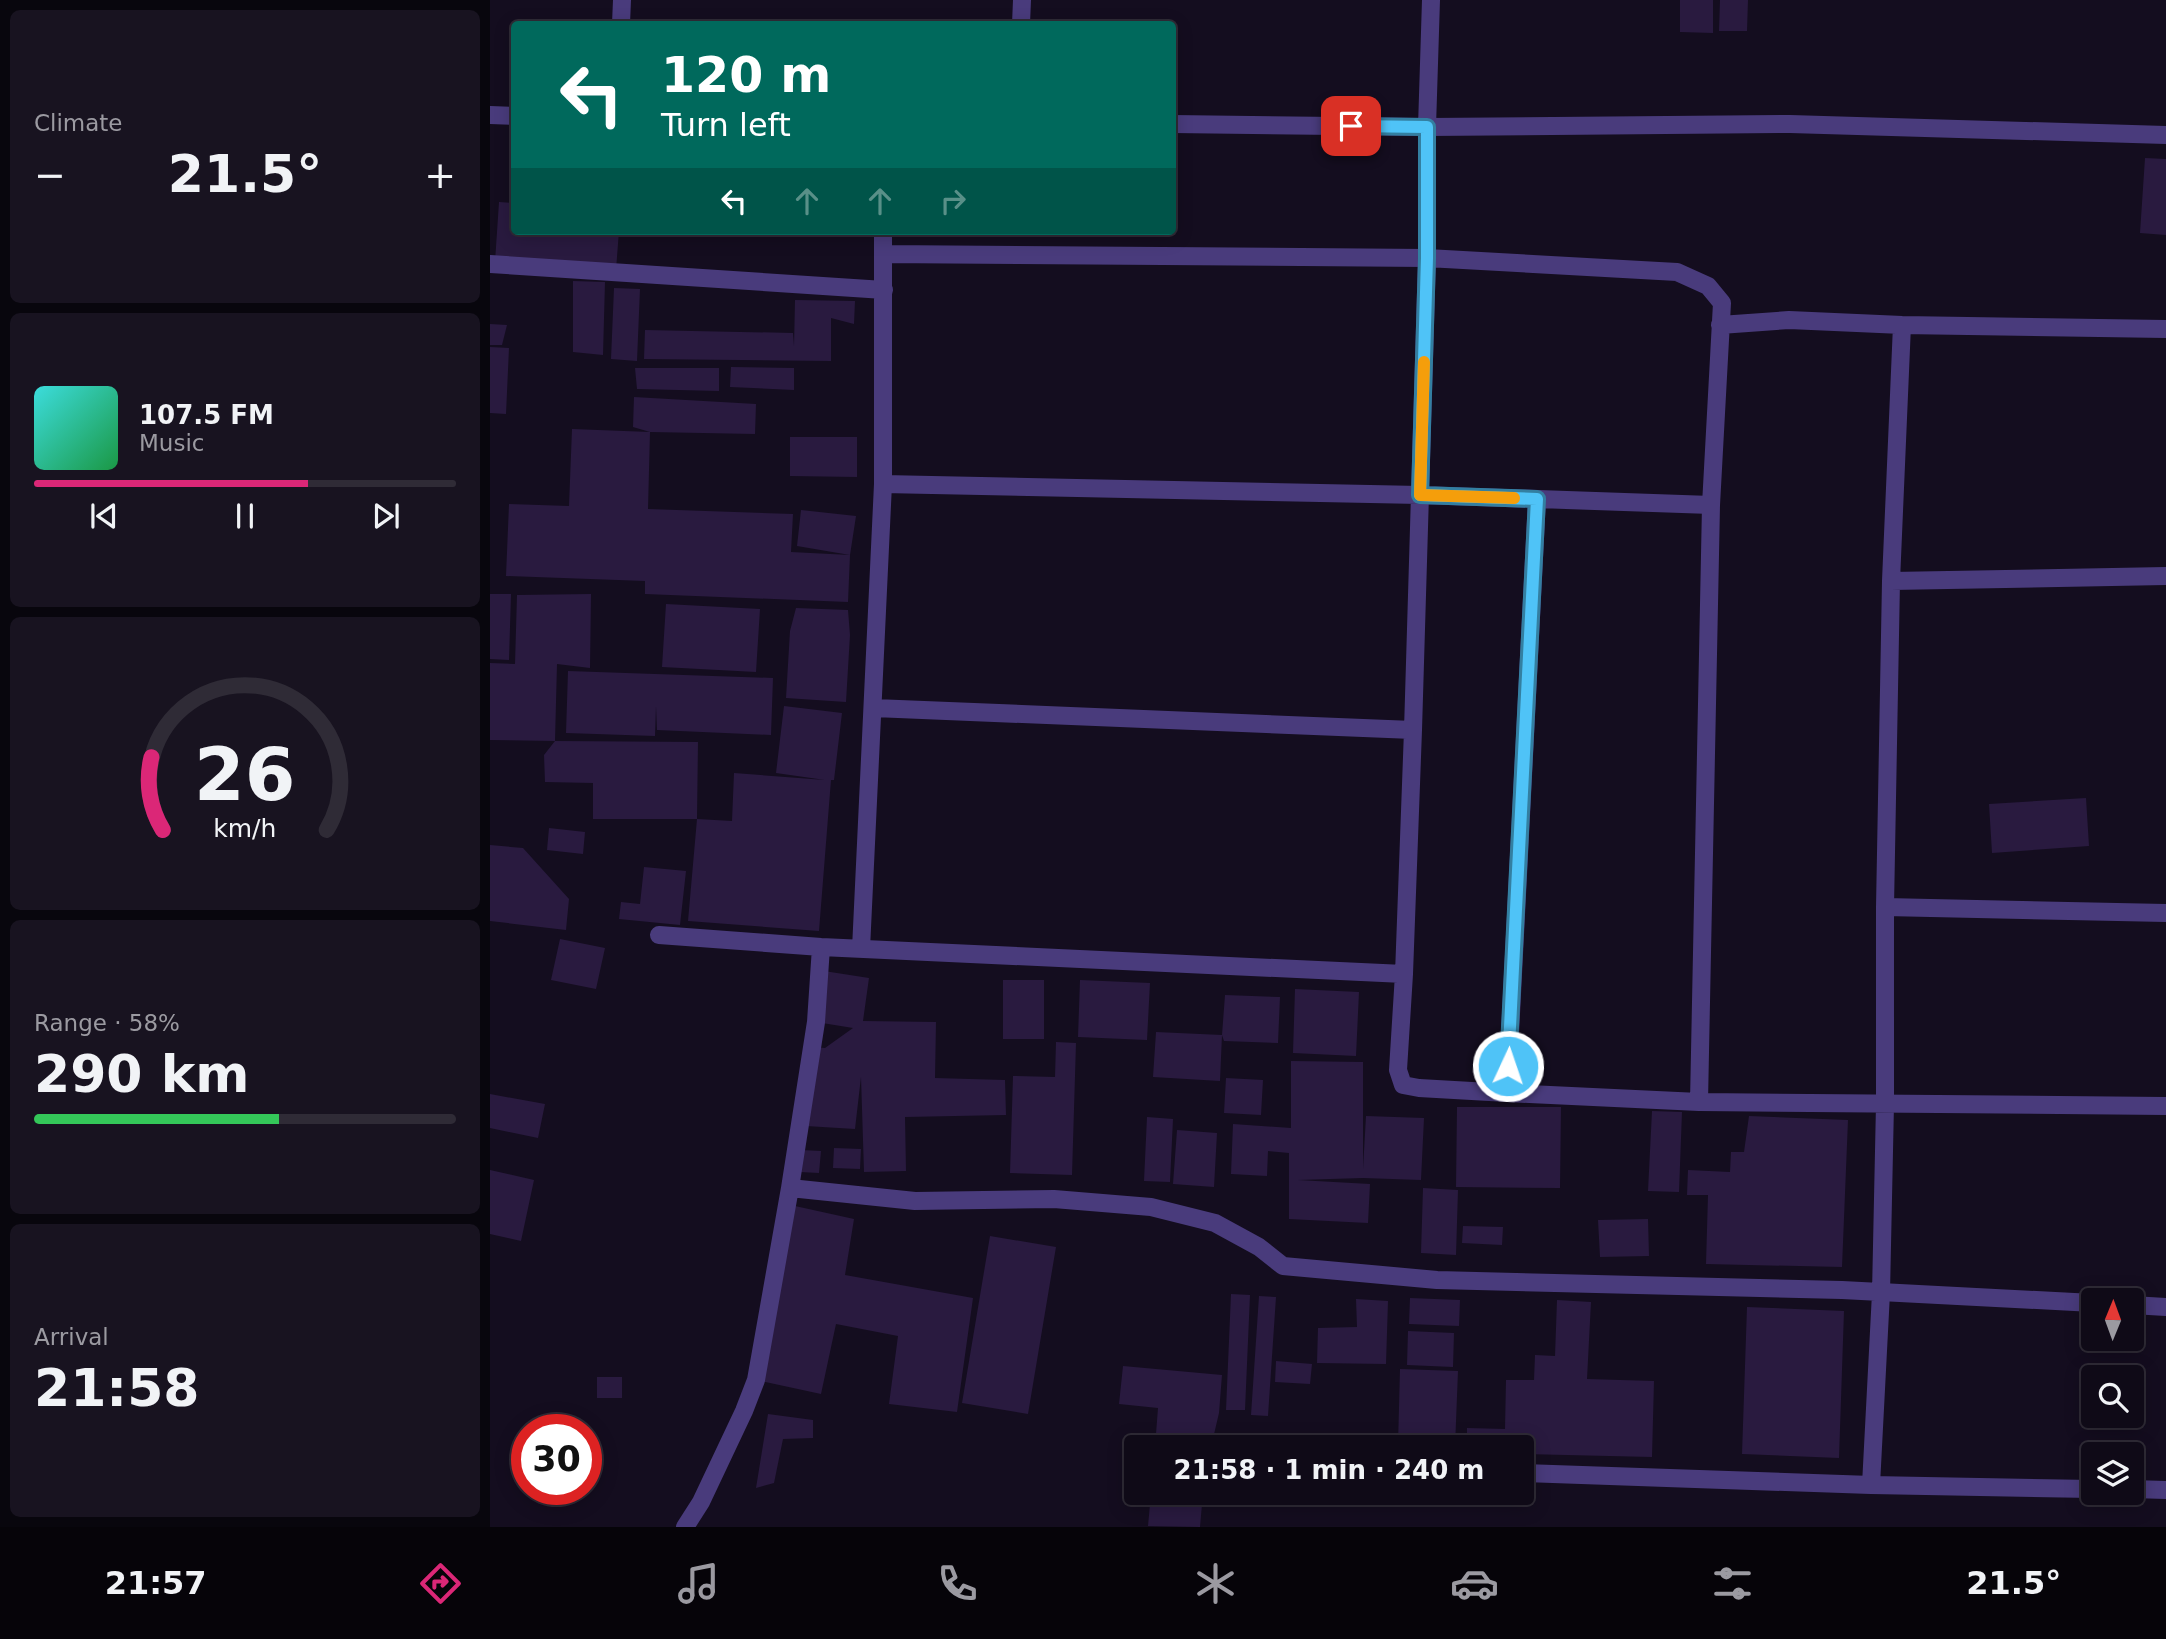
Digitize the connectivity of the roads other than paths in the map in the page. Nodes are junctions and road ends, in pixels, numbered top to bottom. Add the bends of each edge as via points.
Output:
1 (622, 0) edge
2 (1022, 0) edge
3 (1431, 0) edge
4 (621, 21) edge
5 (1021, 21) edge
6 (490, 115) edge
7 (511, 116) edge
8 (1176, 124) edge
9 (1427, 127) junction
10 (2166, 135) edge
11 (883, 235) edge
12 (883, 254) junction
13 (1427, 258) junction
14 (490, 264) edge
15 (884, 290) junction
16 (1720, 325) junction
17 (1902, 325) junction
18 (2166, 329) edge
19 (883, 484) junction
20 (1420, 495) junction
21 (1537, 499) junction
22 (1711, 505) junction
23 (2166, 576) edge
24 (1891, 581) junction
25 (874, 708) junction
26 (1413, 730) junction
27 (1885, 907) junction
28 (2166, 913) edge
29 (659, 935) dead end
30 (821, 947) junction
31 (862, 949) junction
32 (1405, 974) junction
33 (1507, 1093) junction
34 (1699, 1102) junction
35 (1885, 1104) junction
36 (2166, 1106) edge
37 (790, 1188) junction
38 (1881, 1293) junction
39 (2081, 1303) edge
40 (2144, 1306) edge
41 (2166, 1307) edge
42 (1534, 1473) edge
43 (1871, 1485) junction
44 (2081, 1489) edge
45 (2144, 1489) edge
46 (2166, 1490) edge
47 (685, 1527) edge

1 - 4 street
2 - 5 street
3 - 9 street
6 - 7 street
8 - 9 street
9 - 10 street via 1790,124
9 - 13 street
11 - 12 street
12 - 13 street
12 - 15 street
13 - 16 street via 1677,272 1708,286 1722,303
13 - 20 street
14 - 15 street
15 - 19 street
16 - 17 street via 1788,320
16 - 22 street
17 - 18 street
17 - 24 street
19 - 20 street
19 - 25 street
20 - 21 street
20 - 26 street
21 - 22 street
21 - 33 street
22 - 34 street
23 - 24 street
24 - 27 street
25 - 26 street
25 - 31 street
26 - 32 street
27 - 28 street
27 - 35 street
29 - 30 street
30 - 31 street
30 - 37 street via 816,1022
31 - 32 street
32 - 33 street via 1398,1070 1403,1085
33 - 34 street
34 - 35 street
35 - 36 street
35 - 38 street
37 - 38 street via 915,1201 1054,1199 1152,1207 1215,1223 1283,1266 1437,1280
37 - 47 street via 756,1380 701,1502
38 - 39 street
38 - 43 street
40 - 41 street
42 - 43 street
43 - 44 street
45 - 46 street

